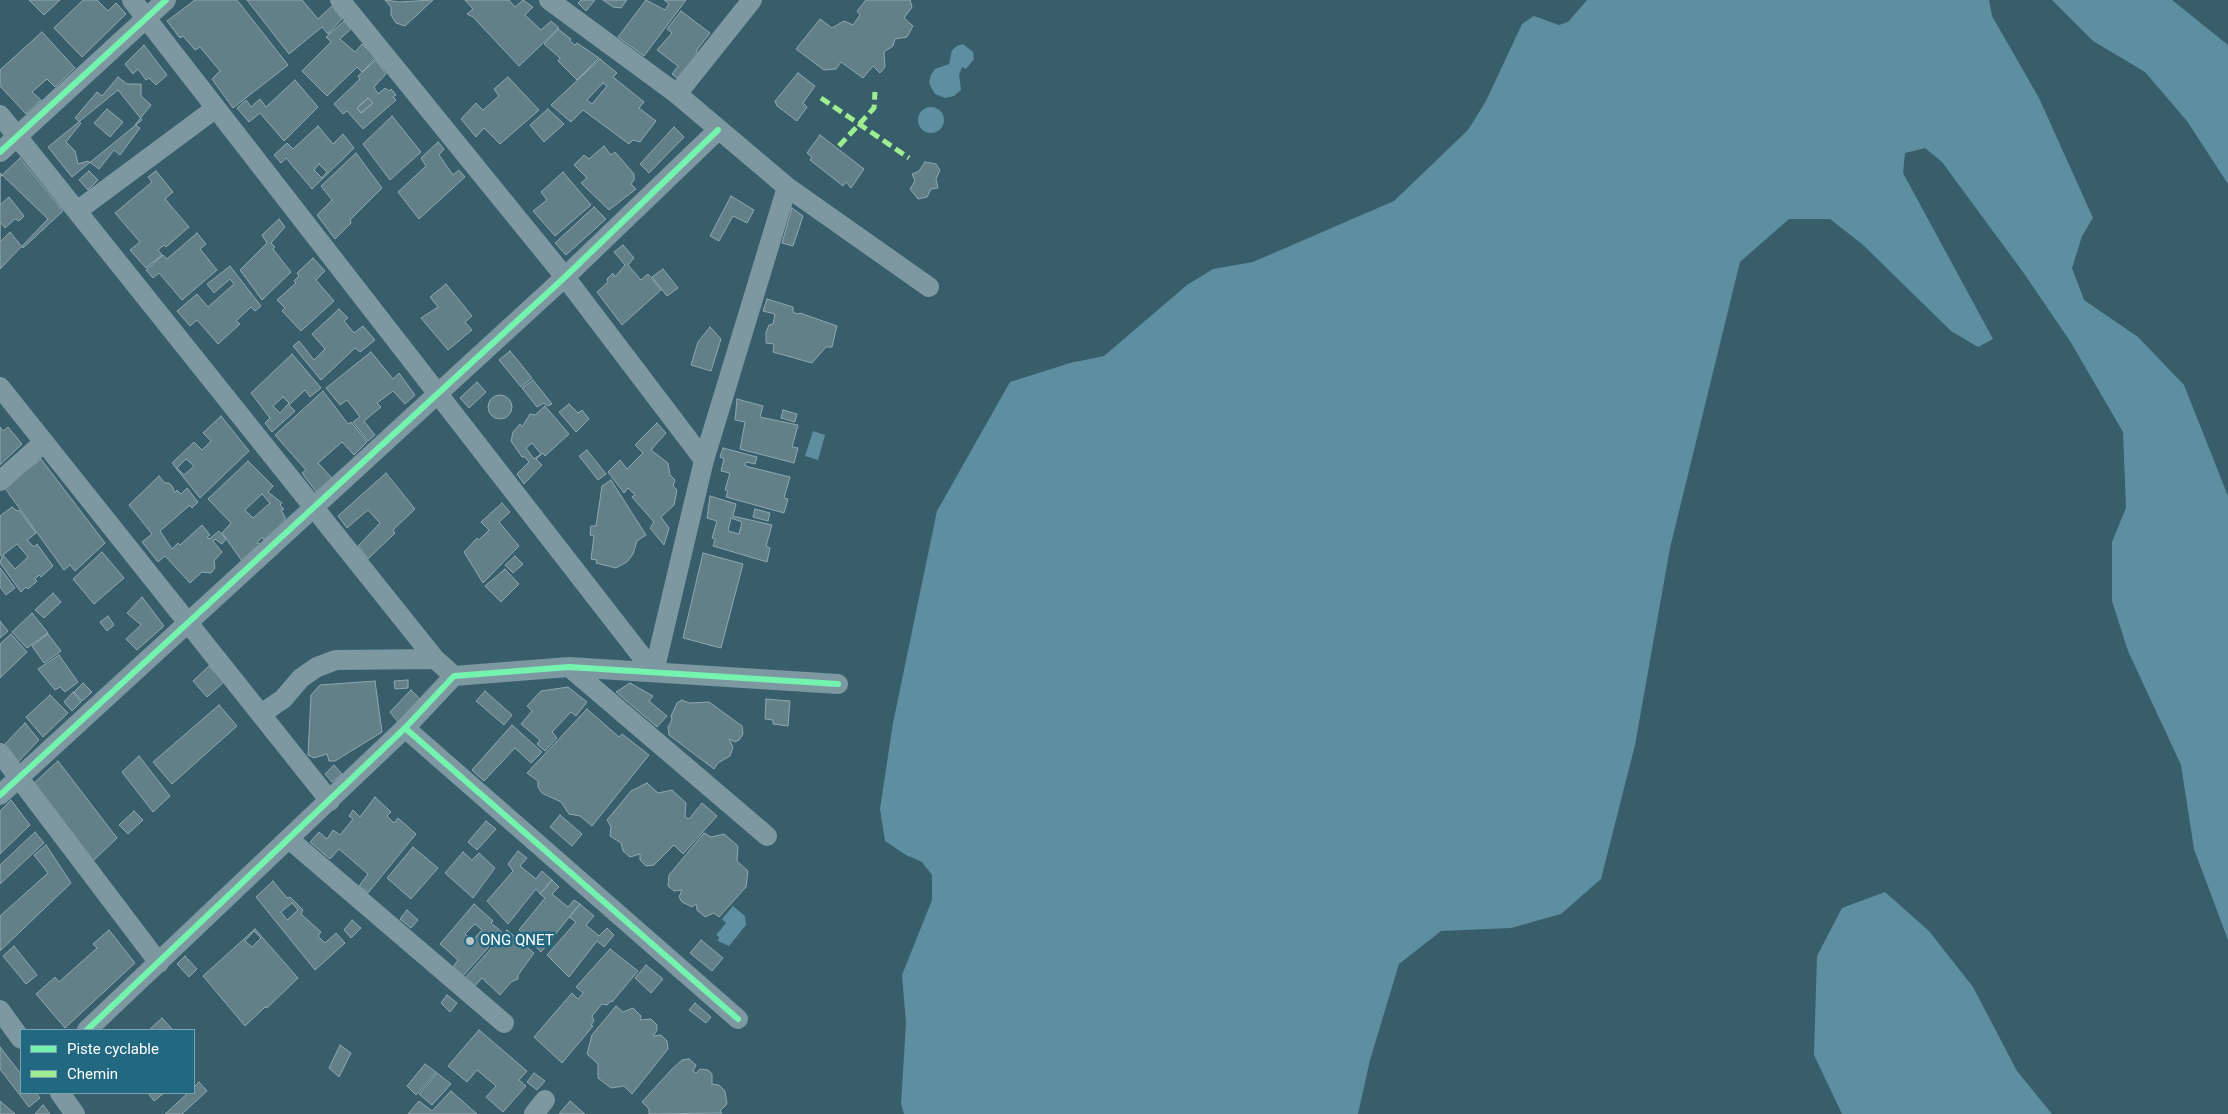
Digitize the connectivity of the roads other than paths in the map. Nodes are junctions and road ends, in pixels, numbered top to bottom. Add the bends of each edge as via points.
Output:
1 (132, 0) edge
2 (166, 0) edge
3 (340, 0) edge
4 (549, 0) edge
5 (752, 0) edge
6 (146, 18) junction
7 (677, 94) junction
8 (216, 108) junction
9 (0, 115) edge
10 (718, 130) junction
11 (17, 136) junction
12 (0, 152) edge
13 (787, 187) junction
14 (77, 211) junction
15 (565, 277) junction
16 (929, 287) dead end
17 (0, 387) edge
18 (438, 394) junction
19 (44, 442) junction
20 (704, 460) junction
21 (0, 482) edge
22 (314, 507) junction
23 (188, 622) junction
24 (435, 659) junction
25 (569, 667) junction
26 (654, 672) junction
27 (454, 676) junction
28 (838, 684) dead end
29 (261, 714) junction
30 (405, 728) junction
31 (0, 753) edge
32 (19, 778) junction
33 (0, 795) edge
34 (330, 800) junction
35 (767, 836) dead end
36 (289, 839) junction
37 (159, 963) junction
38 (0, 1010) edge
39 (738, 1019) dead end
40 (504, 1023) dead end
41 (88, 1029) edge
42 (20, 1038) edge
43 (61, 1094) edge
44 (76, 1114) edge

1 - 6 street
2 - 6 street
3 - 15 street
4 - 7 street
5 - 7 street
6 - 8 street
6 - 11 street
7 - 10 street
8 - 14 street
8 - 18 street
9 - 11 street
10 - 13 street
10 - 15 street
11 - 12 street
11 - 14 street
13 - 16 street
13 - 20 street
14 - 22 street
15 - 18 street
15 - 20 street
17 - 19 street
18 - 22 street
18 - 26 street
19 - 21 street
19 - 23 street
20 - 26 street
22 - 23 street
22 - 24 street
23 - 29 street
23 - 32 street
24 - 27 street
24 - 29 street via 336,660 301,678 283,699
25 - 26 street
25 - 27 street
25 - 35 street
26 - 28 street
27 - 30 street
29 - 34 street
30 - 34 street
30 - 39 street
31 - 32 street
32 - 33 street
32 - 37 street
34 - 36 street
36 - 37 street
36 - 40 street
37 - 41 street
38 - 42 street
43 - 44 street

